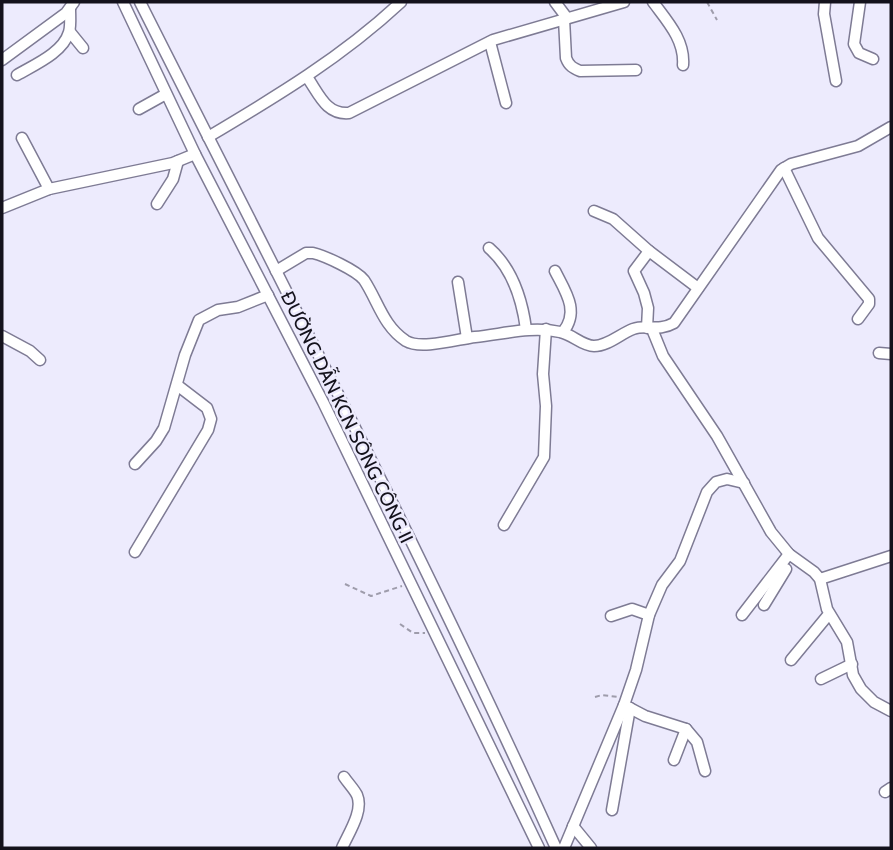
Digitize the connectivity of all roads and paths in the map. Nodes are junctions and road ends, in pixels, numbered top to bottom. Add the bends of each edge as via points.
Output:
1 (123, 2) edge
2 (140, 2) edge
3 (401, 2) edge
4 (555, 2) edge
5 (624, 2) edge
6 (653, 2) edge
7 (707, 2) edge
8 (825, 2) edge
9 (860, 2) edge
10 (72, 6) edge
11 (566, 19) junction
12 (717, 20) dead end
13 (70, 32) junction
14 (490, 42) junction
15 (83, 48) dead end
16 (873, 59) dead end
17 (2, 60) edge
18 (683, 65) dead end
19 (636, 70) dead end
20 (17, 75) dead end
21 (307, 78) junction
22 (836, 81) dead end
23 (166, 93) junction
24 (506, 103) dead end
25 (139, 109) dead end
26 (891, 127) edge
27 (208, 137) junction
28 (22, 138) dead end
29 (195, 154) junction
30 (178, 160) junction
31 (784, 168) junction
32 (49, 189) junction
33 (157, 204) dead end
34 (2, 208) edge
35 (594, 211) dead end
36 (489, 248) dead end
37 (649, 251) junction
38 (276, 271) junction
39 (555, 271) dead end
40 (458, 282) dead end
41 (698, 288) junction
42 (268, 295) junction
43 (859, 319) dead end
44 (526, 329) junction
45 (546, 329) junction
46 (649, 329) junction
47 (563, 332) junction
48 (2, 336) edge
49 (467, 338) junction
50 (879, 353) dead end
51 (891, 354) edge
52 (40, 360) dead end
53 (177, 385) junction
54 (135, 464) dead end
55 (744, 483) junction
56 (504, 525) dead end
57 (135, 552) dead end
58 (791, 555) junction
59 (891, 556) edge
60 (820, 579) junction
61 (409, 583) junction
62 (345, 584) dead end
63 (764, 605) dead end
64 (829, 614) junction
65 (649, 615) junction
66 (743, 615) dead end
67 (611, 616) dead end
68 (400, 624) dead end
69 (433, 632) junction
70 (790, 660) dead end
71 (852, 664) junction
72 (821, 679) dead end
73 (595, 697) dead end
74 (626, 705) junction
75 (891, 711) edge
76 (686, 729) junction
77 (512, 750) junction
78 (495, 758) junction
79 (674, 760) dead end
80 (705, 771) dead end
81 (344, 777) dead end
82 (612, 810) dead end
83 (573, 826) junction
84 (342, 848) edge
85 (539, 848) edge
86 (556, 848) edge
87 (564, 848) edge
88 (591, 848) edge

1 - 23 street, ĐƯỜNG DẪN KCN SÔNG CÔNG II
2 - 27 street, ĐƯỜNG DẪN KCN SÔNG CÔNG II
3 - 21 street
4 - 11 street
5 - 11 street
6 - 18 street via 682,48
7 - 12 path
8 - 22 street
9 - 16 street via 854,44
10 - 13 street
10 - 17 street
11 - 14 street
11 - 19 street via 566,58 574,69
13 - 15 street
13 - 20 street via 60,47
14 - 21 street via 349,113 338,114 329,108
14 - 24 street
21 - 27 street
23 - 25 street
23 - 29 street, ĐƯỜNG DẪN KCN SÔNG CÔNG II
26 - 31 street via 858,146
27 - 38 street, ĐƯỜNG DẪN KCN SÔNG CÔNG II
28 - 32 street
29 - 30 street
29 - 42 street, ĐƯỜNG DẪN KCN SÔNG CÔNG II
30 - 32 street
30 - 33 street via 173,179
31 - 41 street
31 - 43 street via 818,238 869,299
32 - 34 street
35 - 37 street via 613,219
36 - 44 street via 502,259 516,288
37 - 41 street
37 - 46 street via 634,271 648,308
38 - 49 street via 306,253 323,256 359,275 383,318 406,341
38 - 77 street, ĐƯỜNG DẪN KCN SÔNG CÔNG II
39 - 47 street via 570,300 569,325
40 - 49 street
41 - 46 street via 674,323
42 - 53 street via 200,320
42 - 61 street, ĐƯỜNG DẪN KCN SÔNG CÔNG II
44 - 45 street
44 - 49 street
45 - 47 street
45 - 56 street via 544,457
46 - 47 street via 634,329 590,346
46 - 55 street
48 - 52 street
50 - 51 street
53 - 54 street via 164,428
53 - 57 street via 207,408 210,423
55 - 58 street via 771,532
55 - 65 street via 727,479 707,492 680,561 662,585
58 - 60 street
58 - 63 street
58 - 66 street
59 - 60 street
60 - 64 street
61 - 62 path via 371,596
61 - 69 street, ĐƯỜNG DẪN KCN SÔNG CÔNG II
64 - 70 street
64 - 71 street via 847,642
65 - 67 street via 632,610
65 - 74 street
68 - 69 path via 413,633
69 - 78 street, ĐƯỜNG DẪN KCN SÔNG CÔNG II
71 - 72 street
71 - 75 street via 860,689
73 - 74 path via 612,695
74 - 76 street
74 - 82 street
74 - 83 street
76 - 79 street
76 - 80 street via 697,741
77 - 78 street
77 - 86 street, ĐƯỜNG DẪN KCN SÔNG CÔNG II
78 - 85 street, ĐƯỜNG DẪN KCN SÔNG CÔNG II
81 - 84 street via 359,804
83 - 87 street
83 - 88 street

